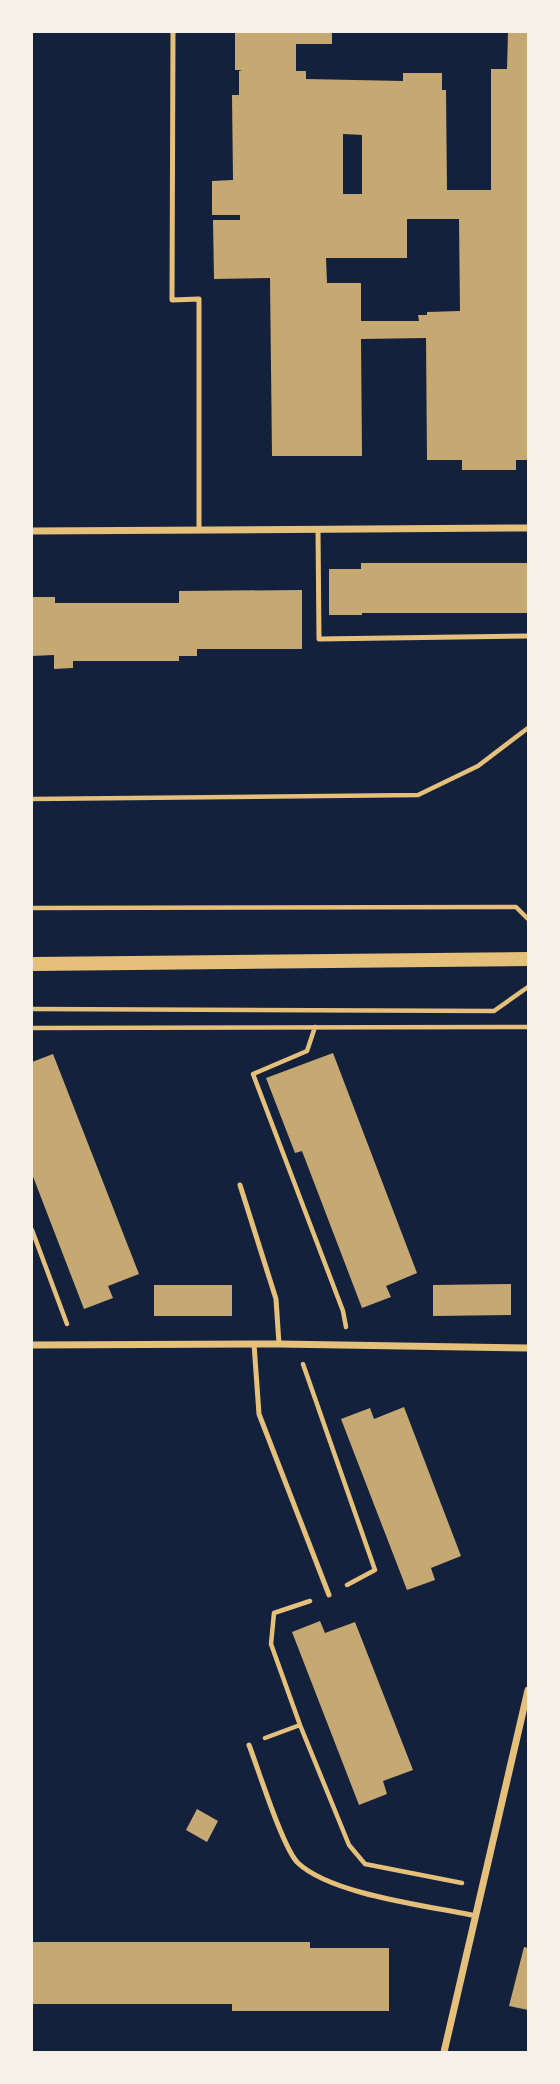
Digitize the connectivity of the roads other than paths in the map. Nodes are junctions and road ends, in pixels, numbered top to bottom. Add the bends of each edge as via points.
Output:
1 (173, 32) edge
2 (528, 528) edge
3 (318, 529) junction
4 (199, 530) junction
5 (32, 531) edge
6 (528, 636) edge
7 (528, 959) edge
8 (32, 964) edge
9 (240, 1185) dead end
10 (254, 1344) junction
11 (279, 1344) junction
12 (32, 1346) edge
13 (528, 1348) edge
14 (328, 1595) road end
15 (528, 1690) edge
16 (249, 1745) road end
17 (476, 1916) junction
18 (444, 2053) edge

1 - 4 lane via 172,300 199,299
2 - 3 street
3 - 4 street
3 - 6 lane via 319,639
4 - 5 street
7 - 8 main road
9 - 11 lane via 276,1299
10 - 11 street
10 - 12 street
10 - 14 lane via 259,1414
11 - 13 street
15 - 17 street
16 - 17 lane via 297,1862 322,1879 351,1890
17 - 18 street

